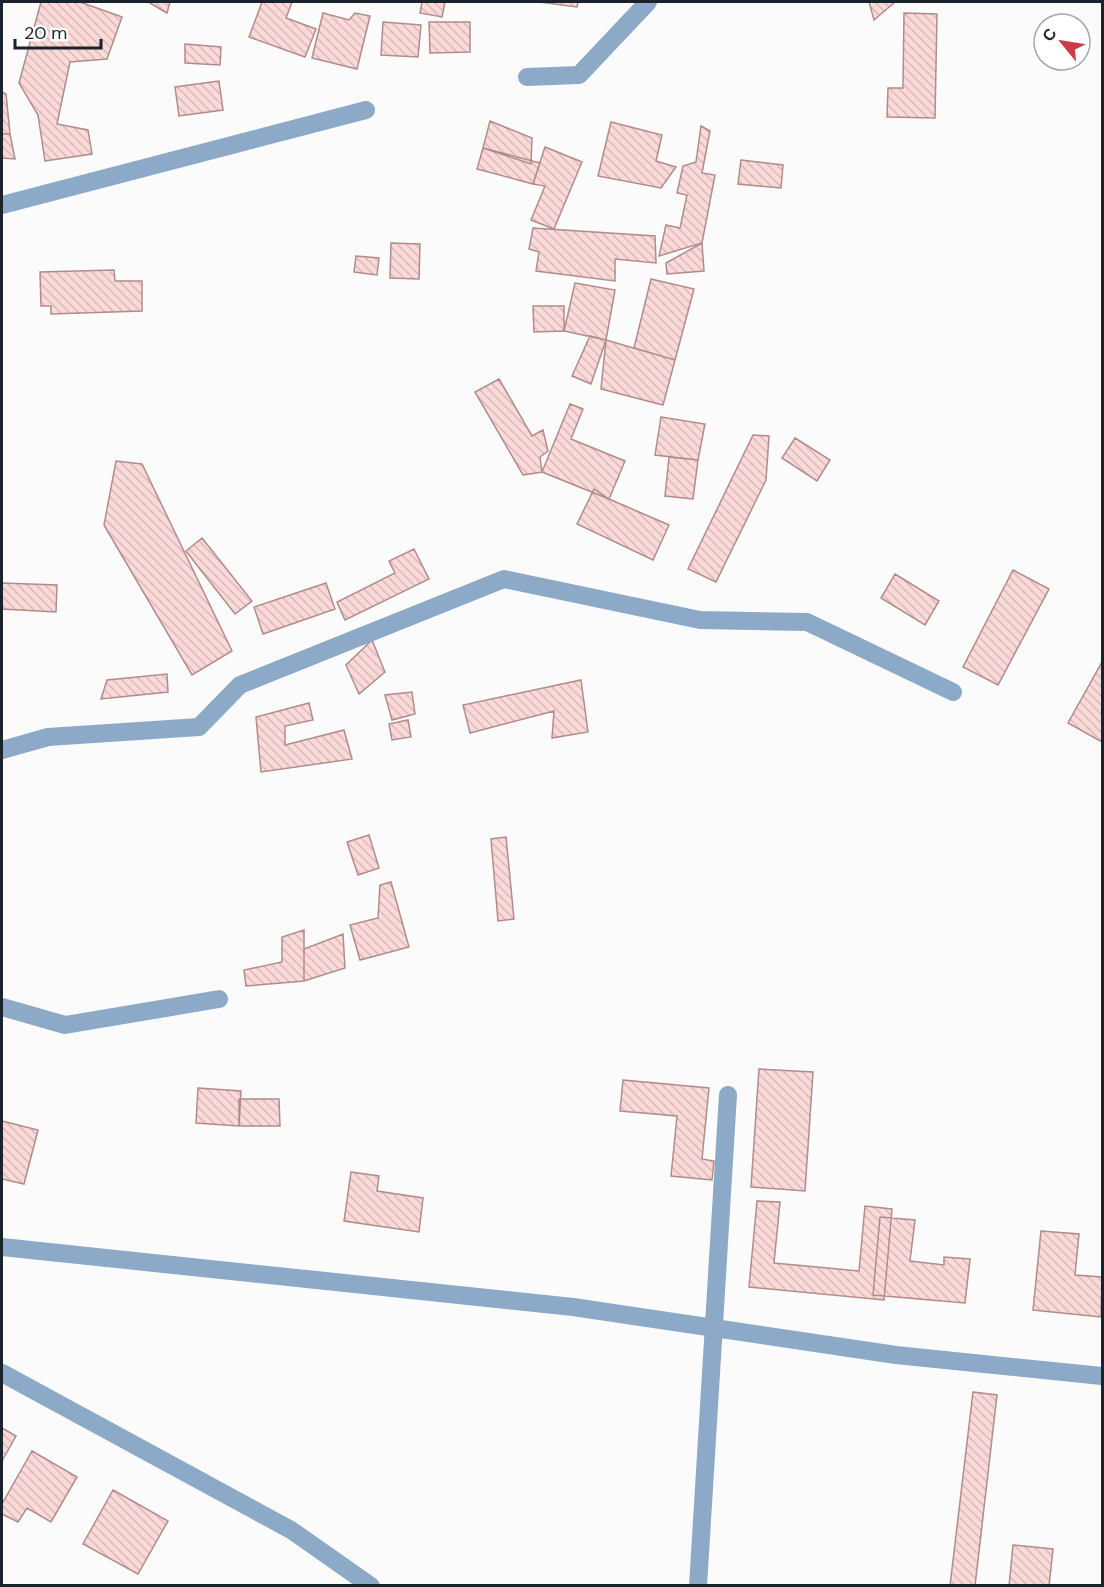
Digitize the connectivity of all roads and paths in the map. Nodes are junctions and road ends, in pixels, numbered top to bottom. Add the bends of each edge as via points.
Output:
1 (648, 2) edge
2 (527, 77) dead end
3 (366, 110) dead end
4 (2, 205) edge
5 (953, 692) dead end
6 (2, 750) edge
7 (219, 999) dead end
8 (2, 1007) edge
9 (729, 1095) dead end
10 (2, 1247) edge
11 (716, 1327) junction
12 (2, 1373) edge
13 (1102, 1376) edge
14 (371, 1586) edge
15 (698, 1586) edge

1 - 2 street via 579,75
3 - 4 street
5 - 6 street via 807,622 700,620 504,579 240,685 200,727 48,737
7 - 8 street via 65,1025
9 - 11 street
10 - 11 street via 562,1306
11 - 13 street via 896,1355
11 - 15 street
12 - 14 street via 291,1530

